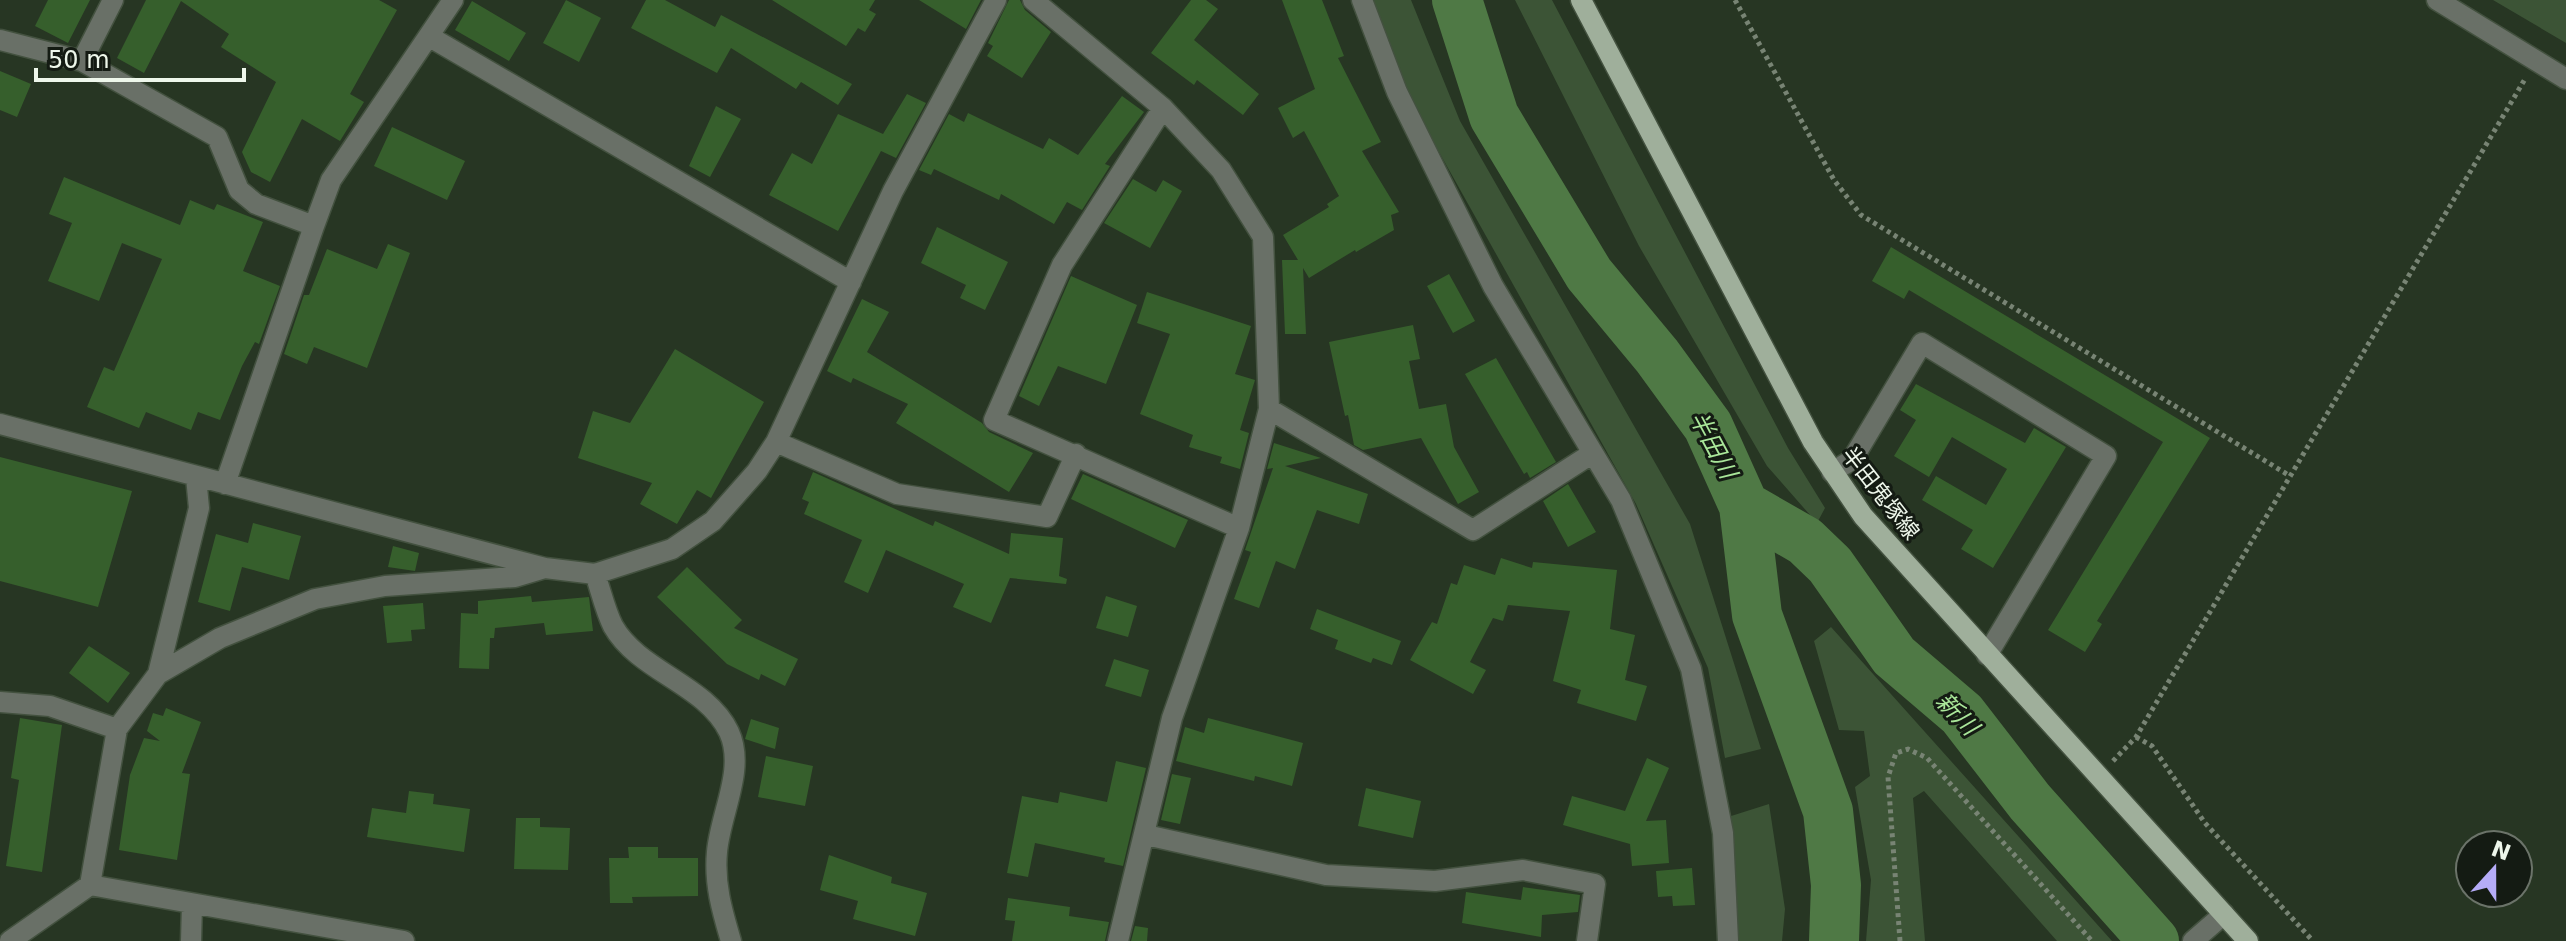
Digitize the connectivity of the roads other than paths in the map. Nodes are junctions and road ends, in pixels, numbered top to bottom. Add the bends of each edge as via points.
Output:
1 (113, 0) edge
2 (453, 0) edge
3 (996, 0) edge
4 (1033, 0) edge
5 (1362, 0) edge
6 (1581, 0) edge
7 (2437, 0) edge
8 (430, 37) junction
9 (0, 40) edge
10 (82, 61) junction
11 (2566, 79) edge
12 (1163, 108) junction
13 (314, 226) junction
14 (851, 282) junction
15 (1269, 409) junction
16 (0, 424) edge
17 (776, 442) junction
18 (1593, 453) junction
19 (1076, 454) junction
20 (1832, 472) junction
21 (196, 477) junction
22 (225, 484) junction
23 (1239, 528) junction
24 (545, 568) junction
25 (595, 574) junction
26 (1987, 655) junction
27 (158, 674) junction
28 (0, 702) edge
29 (117, 729) junction
30 (1146, 835) junction
31 (90, 885) junction
32 (192, 905) junction
33 (2216, 920) junction
34 (10, 941) edge
35 (191, 941) edge
36 (404, 941) edge
37 (731, 941) edge
38 (1118, 941) edge
39 (1587, 941) edge
40 (1728, 941) edge
41 (2193, 941) edge
42 (2248, 941) edge

1 - 10 street
2 - 8 street
3 - 14 street via 893,191
4 - 12 street
5 - 18 street via 1397,92 1493,286
6 - 20 main road, 半田鬼塚線
7 - 11 street
8 - 13 street via 331,180
8 - 14 street
9 - 10 street
10 - 13 street via 217,137 239,190 256,204
12 - 15 street via 1221,170 1263,237
12 - 19 street via 1062,265 994,420
13 - 22 street
14 - 17 street
15 - 18 street via 1473,530
15 - 23 street
16 - 21 street
17 - 19 street via 897,494 1047,517
17 - 25 street via 713,521 672,549
18 - 40 street via 1621,500 1691,669 1723,833
19 - 23 street
20 - 26 main road, 半田鬼塚線 via 1863,516
20 - 26 street via 1852,460 1922,343 2106,456
21 - 22 street
21 - 27 street via 199,508
22 - 24 street
23 - 30 street via 1172,718
24 - 25 street
24 - 27 street via 515,577 385,586 315,599 220,638
25 - 37 street via 614,627 632,648 711,708 729,733 735,759 717,865 718,894
26 - 33 main road, 半田鬼塚線 via 2098,776
27 - 29 street
28 - 29 street via 50,706
29 - 31 street
30 - 38 street
30 - 39 street via 1326,875 1435,881 1523,870 1595,884
31 - 32 street
31 - 34 street
32 - 35 street
32 - 36 street
33 - 41 street
33 - 42 main road, 半田鬼塚線

